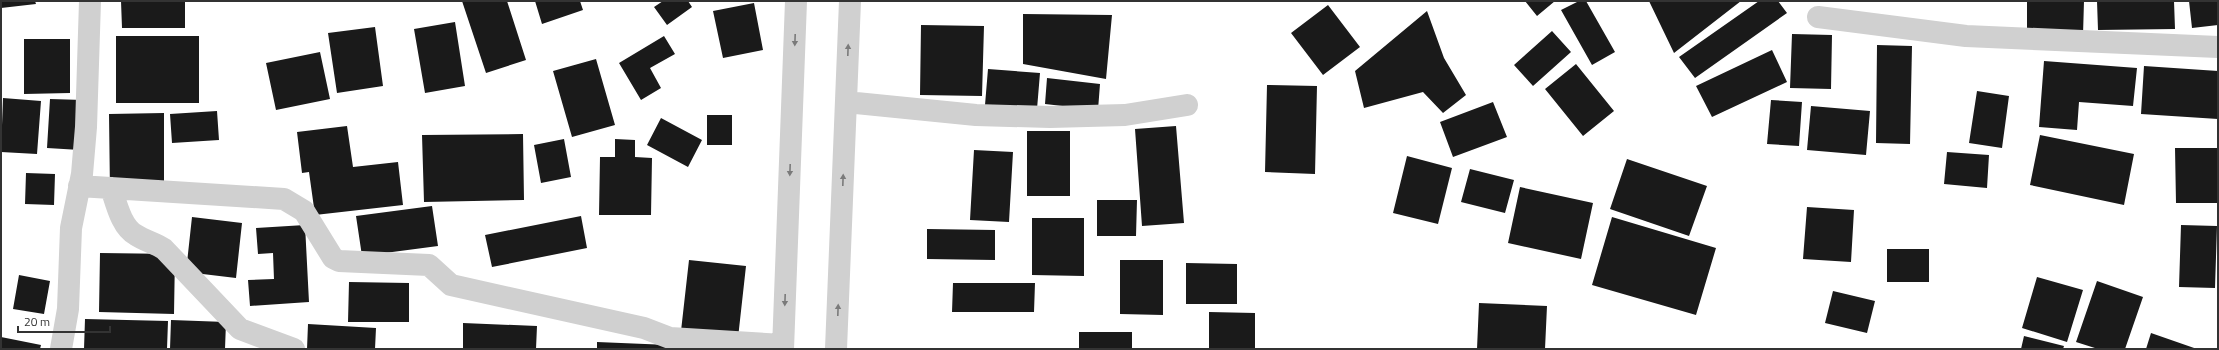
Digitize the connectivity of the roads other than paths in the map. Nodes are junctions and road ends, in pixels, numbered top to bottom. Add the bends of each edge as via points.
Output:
1 (90, 1) edge
2 (796, 1) edge
3 (850, 1) edge
4 (1818, 17) dead end
5 (2218, 47) edge
6 (846, 102) junction
7 (1186, 105) dead end
8 (79, 186) junction
9 (111, 188) junction
10 (783, 347) edge
11 (61, 349) edge
12 (294, 349) edge
13 (836, 349) edge

1 - 8 street via 86,127
2 -> 10 street
6 -> 3 street
4 - 5 street via 1966,36
6 - 7 street via 976,115 1050,117 1125,115
13 -> 6 street
8 - 9 street
8 - 11 street via 71,228 68,308
9 - 10 street via 284,199 304,211 333,258 339,261 430,265 451,285 644,328 670,338
9 - 12 street via 124,221 135,235 164,249 240,329

